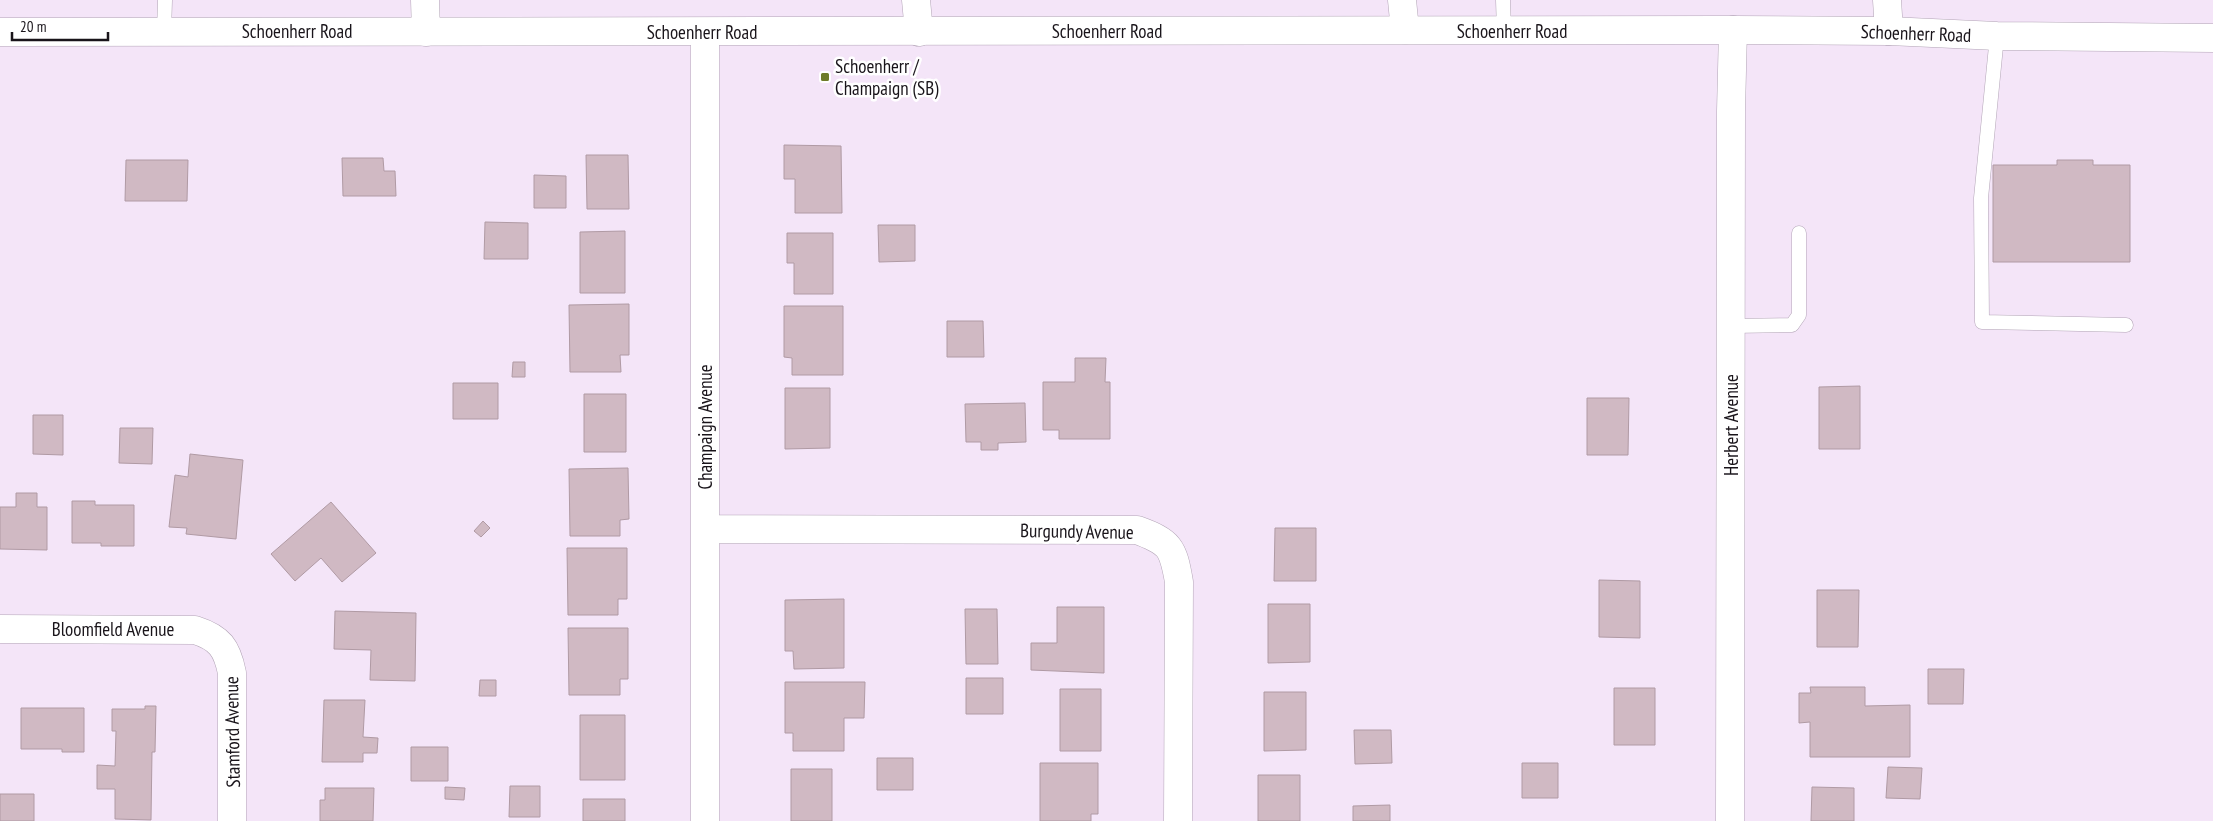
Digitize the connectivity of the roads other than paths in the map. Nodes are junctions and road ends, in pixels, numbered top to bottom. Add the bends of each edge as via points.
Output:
1 (165, 0) edge
2 (425, 0) edge
3 (916, 0) edge
4 (1402, 0) edge
5 (1503, 0) edge
6 (1887, 0) edge
7 (1405, 30) junction
8 (1733, 30) junction
9 (1504, 31) junction
10 (1889, 31) junction
11 (0, 32) edge
12 (164, 32) junction
13 (426, 32) junction
14 (705, 32) junction
15 (919, 32) junction
16 (1997, 36) junction
17 (2213, 38) edge
18 (1799, 232) dead end
19 (2126, 325) dead end
20 (1731, 326) junction
21 (706, 529) junction
22 (0, 629) edge
23 (222, 645) joint
24 (232, 821) edge
25 (705, 821) edge
26 (1178, 821) edge
27 (1730, 821) edge

1 - 12 lane
2 - 13 street
3 - 15 street
4 - 7 street
5 - 9 lane
6 - 10 street
7 - 9 street, Schoenherr Road
7 - 15 street, Schoenherr Road
8 - 9 street, Schoenherr Road
8 - 10 street, Schoenherr Road
8 - 20 street, Herbert Avenue
10 - 16 street, Schoenherr Road
11 - 12 street, Schoenherr Road
12 - 13 street, Schoenherr Road
13 - 14 street, Schoenherr Road
14 - 15 street, Schoenherr Road
14 - 21 street, Champaign Avenue
16 - 17 street, Schoenherr Road
16 - 19 lane via 1981,198 1982,322
18 - 20 lane via 1799,314 1792,325
20 - 27 street, Herbert Avenue
21 - 25 street, Champaign Avenue
21 - 26 street, Burgundy Avenue via 1137,530 1162,540 1175,558 1179,582
22 - 23 street, Bloomfield Avenue via 187,630 209,635
23 - 24 street, Stamford Avenue via 232,673

